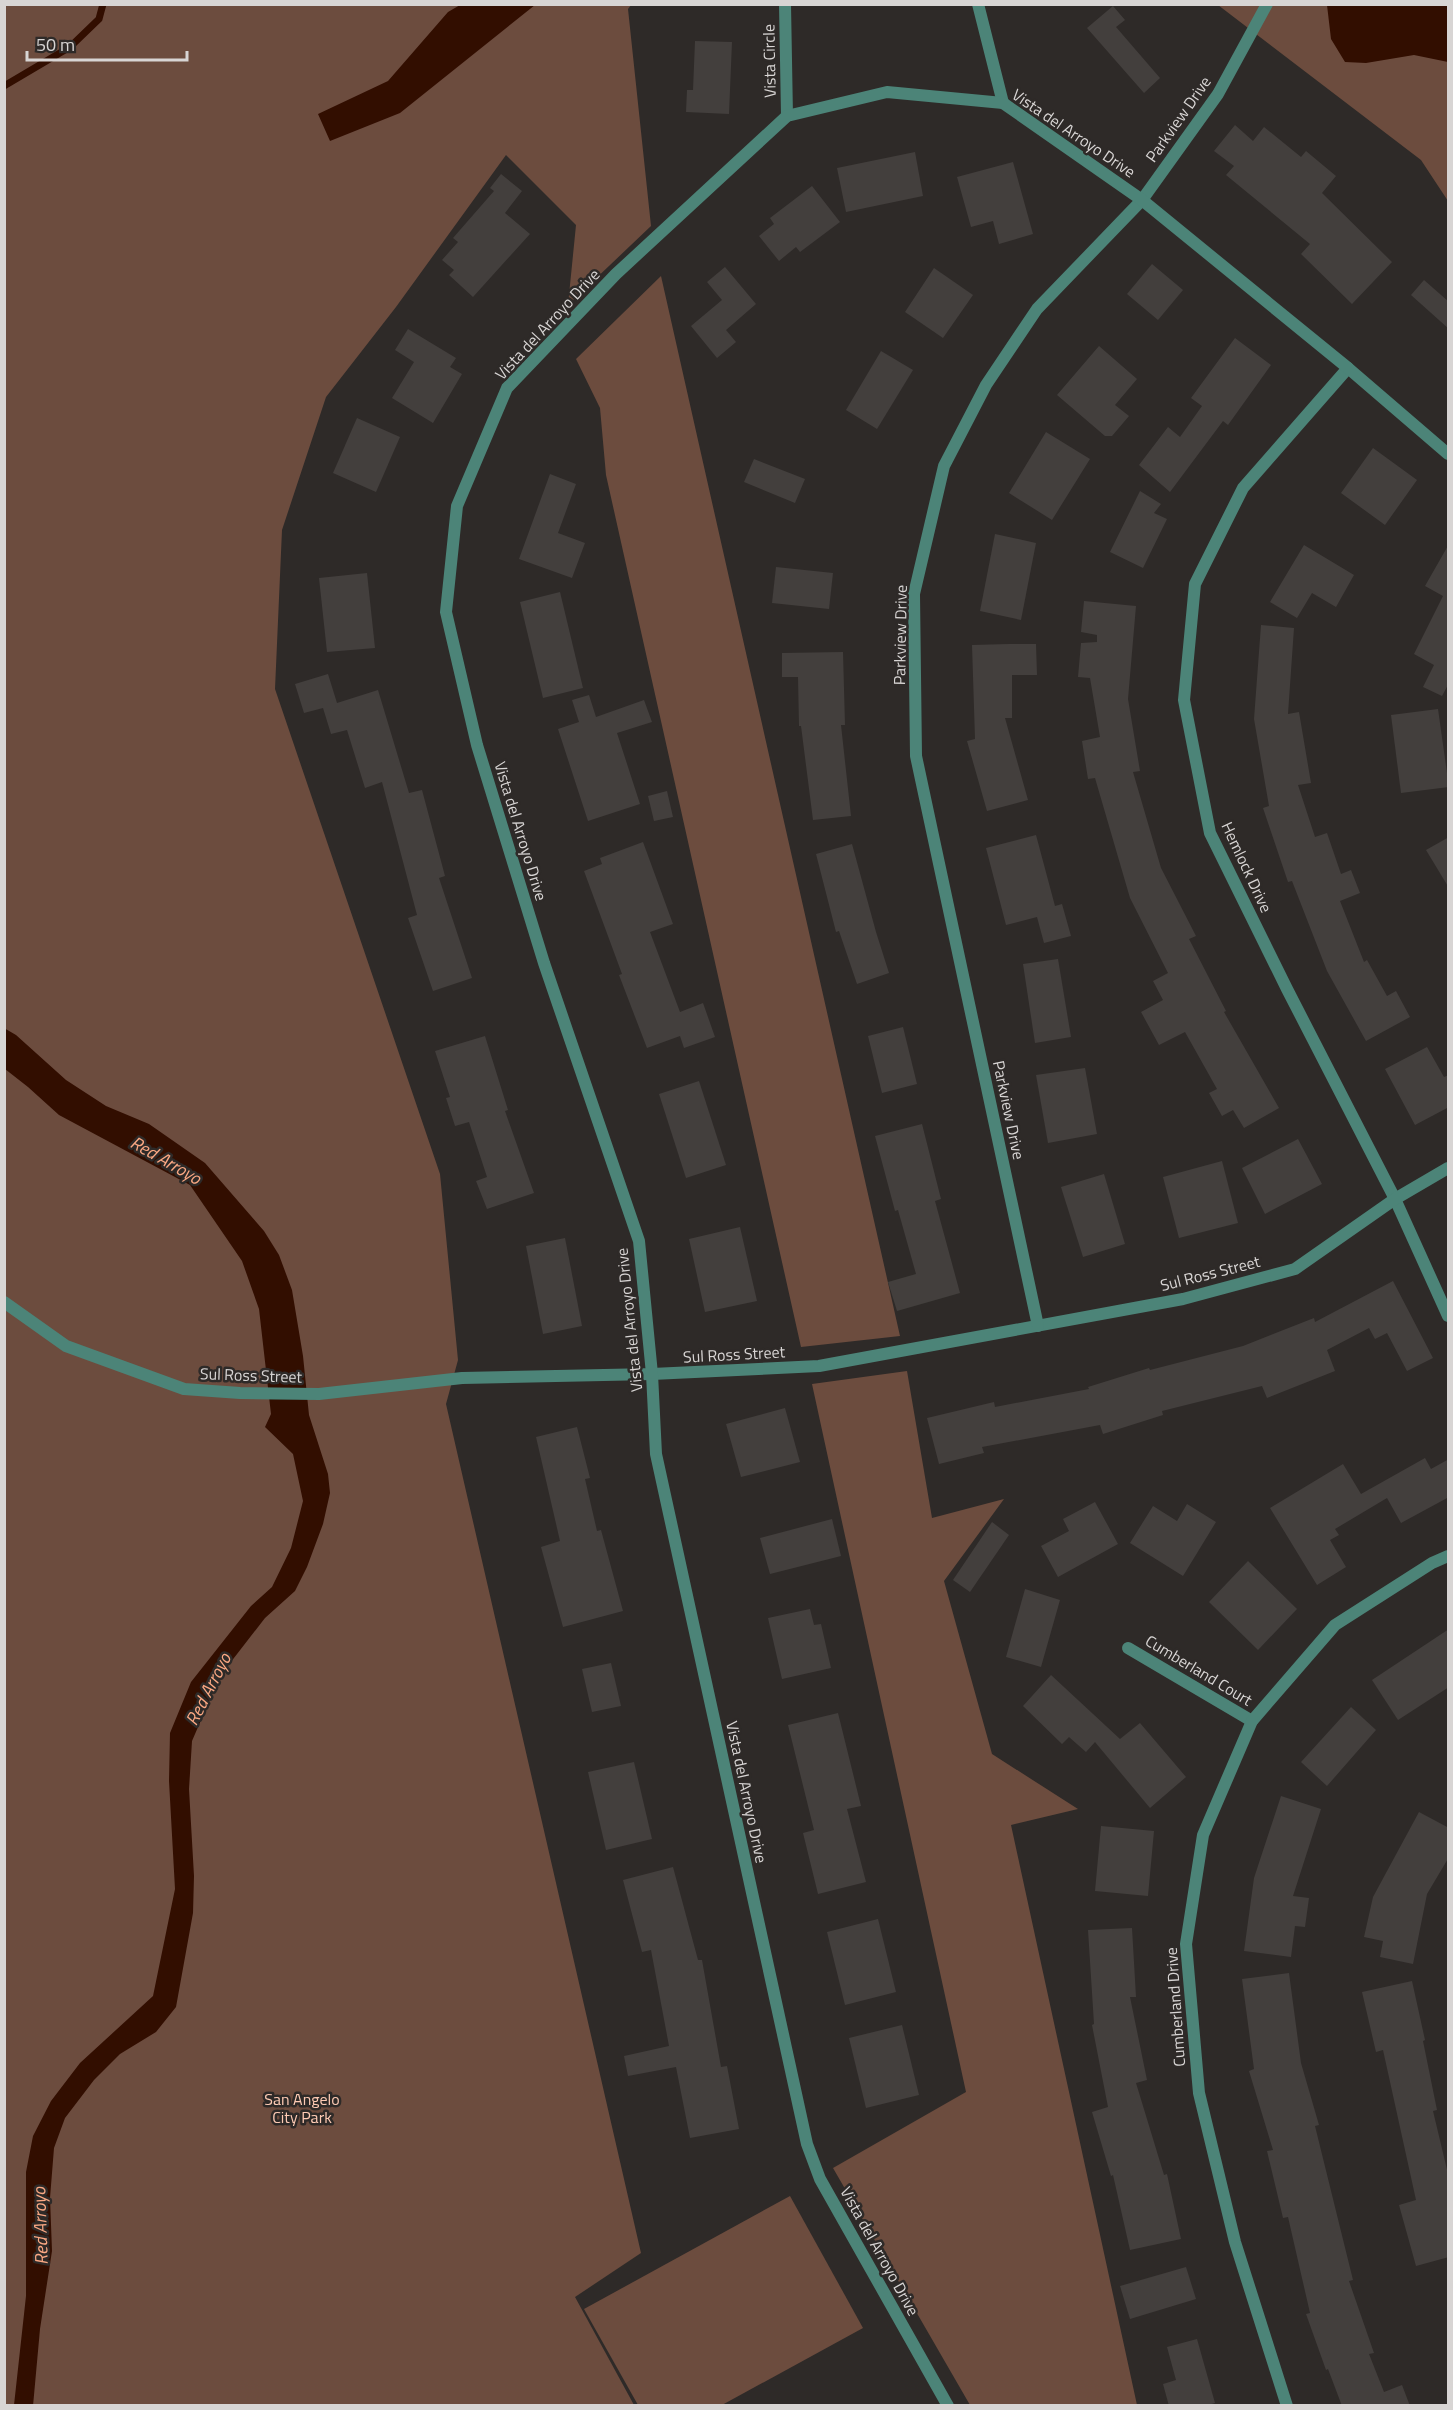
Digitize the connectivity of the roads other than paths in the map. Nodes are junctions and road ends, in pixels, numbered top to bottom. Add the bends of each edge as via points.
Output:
1 (785, 4) edge
2 (978, 4) edge
3 (1267, 4) edge
4 (1003, 103) junction
5 (786, 116) junction
6 (1142, 200) junction
7 (1348, 368) junction
8 (1449, 454) edge
9 (1449, 1168) edge
10 (1395, 1199) junction
11 (4, 1302) edge
12 (1449, 1316) edge
13 (1038, 1326) junction
14 (652, 1374) junction
15 (1449, 1556) edge
16 (1128, 1648) dead end
17 (1252, 1722) junction
18 (948, 2406) edge
19 (1287, 2406) edge

1 - 5 street, Vista Circle
2 - 4 street
3 - 6 street, Parkview Drive via 1218,94
4 - 5 street, Vista del Arroyo Drive via 887,92
4 - 6 street, Vista del Arroyo Drive
5 - 14 street, Vista del Arroyo Drive via 616,274 507,388 457,506 446,612 480,756 544,963 639,1241
6 - 7 street, Vista del Arroyo Drive
6 - 13 street, Parkview Drive via 1037,309 986,385 944,465 914,594 916,756
7 - 8 street, Vista del Arroyo Drive
7 - 10 street, Hemlock Drive via 1243,488 1195,584 1184,700 1210,833
9 - 10 street, Sul Ross Street
10 - 12 street, Hemlock Drive
10 - 13 street, Sul Ross Street via 1295,1269 1183,1299
11 - 14 street, Sul Ross Street via 66,1346 184,1389 319,1394 462,1378
13 - 14 street, Sul Ross Street via 819,1366
14 - 18 street, Vista del Arroyo Drive via 656,1454 807,2144 820,2179
15 - 17 street, Cumberland Drive via 1335,1625
16 - 17 street, Cumberland Court
17 - 19 street, Cumberland Drive via 1203,1835 1186,1944 1198,2093 1235,2242

